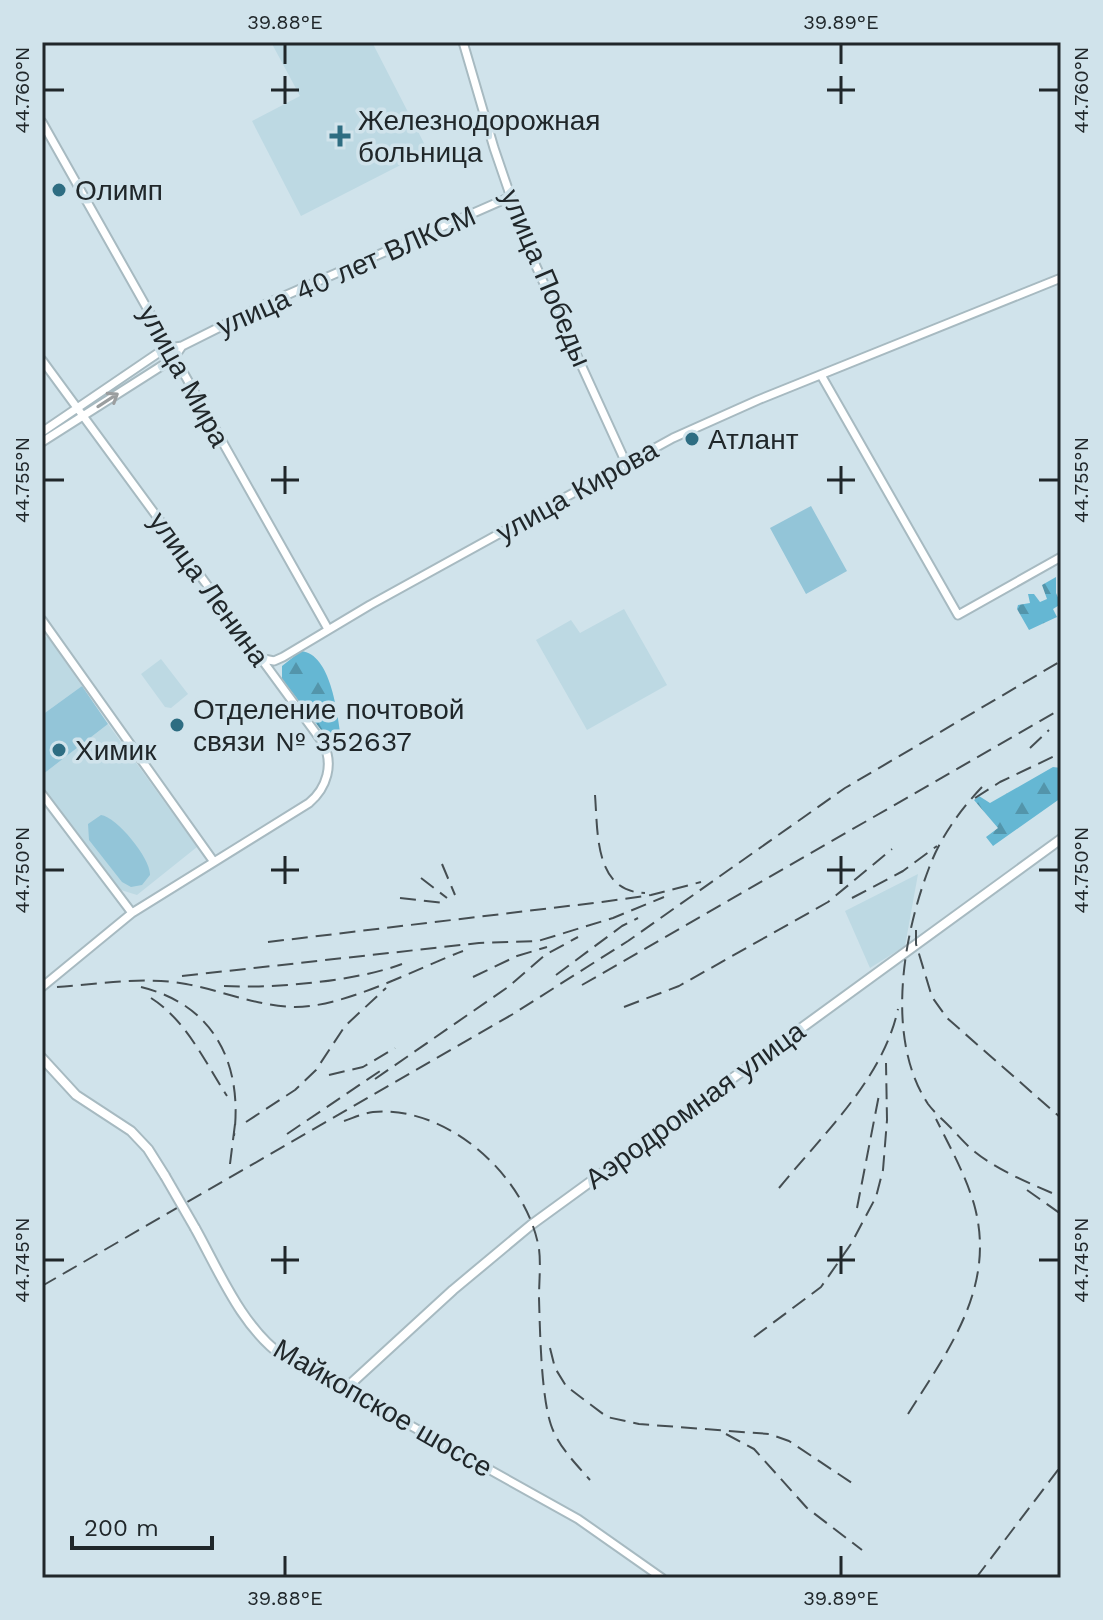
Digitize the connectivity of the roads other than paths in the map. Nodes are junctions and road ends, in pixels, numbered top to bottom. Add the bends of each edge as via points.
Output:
1 (463, 42) edge
2 (43, 127) edge
3 (510, 197) junction
4 (1061, 278) edge
5 (182, 346) junction
6 (168, 348) junction
7 (174, 358) junction
8 (42, 360) edge
9 (821, 375) junction
10 (76, 408) junction
11 (83, 416) junction
12 (42, 432) edge
13 (42, 442) edge
14 (626, 463) junction
15 (1061, 557) edge
16 (42, 620) edge
17 (42, 627) edge
18 (328, 629) junction
19 (283, 657) junction
20 (259, 658) junction
21 (279, 685) junction
22 (42, 794) edge
23 (1061, 839) edge
24 (212, 863) junction
25 (132, 913) junction
26 (65, 967) junction
27 (42, 987) edge
28 (42, 995) edge
29 (42, 1058) edge
30 (345, 1389) junction
31 (662, 1578) edge

1 - 3 street, улица Победы
2 - 6 street, улица Мира
3 - 5 street, улица 40 лет ВЛКСМ
3 - 14 street, улица Победы via 530,253
4 - 9 street, улица Кирова
5 - 6 street, улица 40 лет ВЛКСМ
5 - 7 street, улица 40 лет ВЛКСМ
6 - 7 street, улица Мира
6 - 10 street, улица 40 лет ВЛКСМ
11 -> 7 street, улица 40 лет ВЛКСМ
7 - 18 street, улица Мира
8 - 10 street, улица Ленина
9 - 14 street, улица Кирова
9 - 15 street via 958,615
10 - 11 street, улица Ленина
10 - 12 street, улица 40 лет ВЛКСМ
11 - 13 street, улица 40 лет ВЛКСМ
11 - 20 street, улица Ленина
14 - 18 street, улица Кирова
16 - 24 street
17 - 24 street
18 - 19 street, улица Кирова
19 - 20 street, улица Кирова
19 - 21 street via 277,667
20 - 21 street, улица Ленина
21 - 24 street, улица Ленина via 323,743 328,760 325,783 318,795
22 - 25 street
23 - 30 main road, Аэродромная улица via 531,1225
24 - 25 street, улица Ленина
25 - 26 street, улица Ленина
26 - 27 street
26 - 28 street
29 - 30 main road, Майкопское шоссе, bridge via 76,1095 131,1131 148,1149 237,1302 268,1343 285,1358
30 - 31 street, Майкопское шоссе via 578,1519

